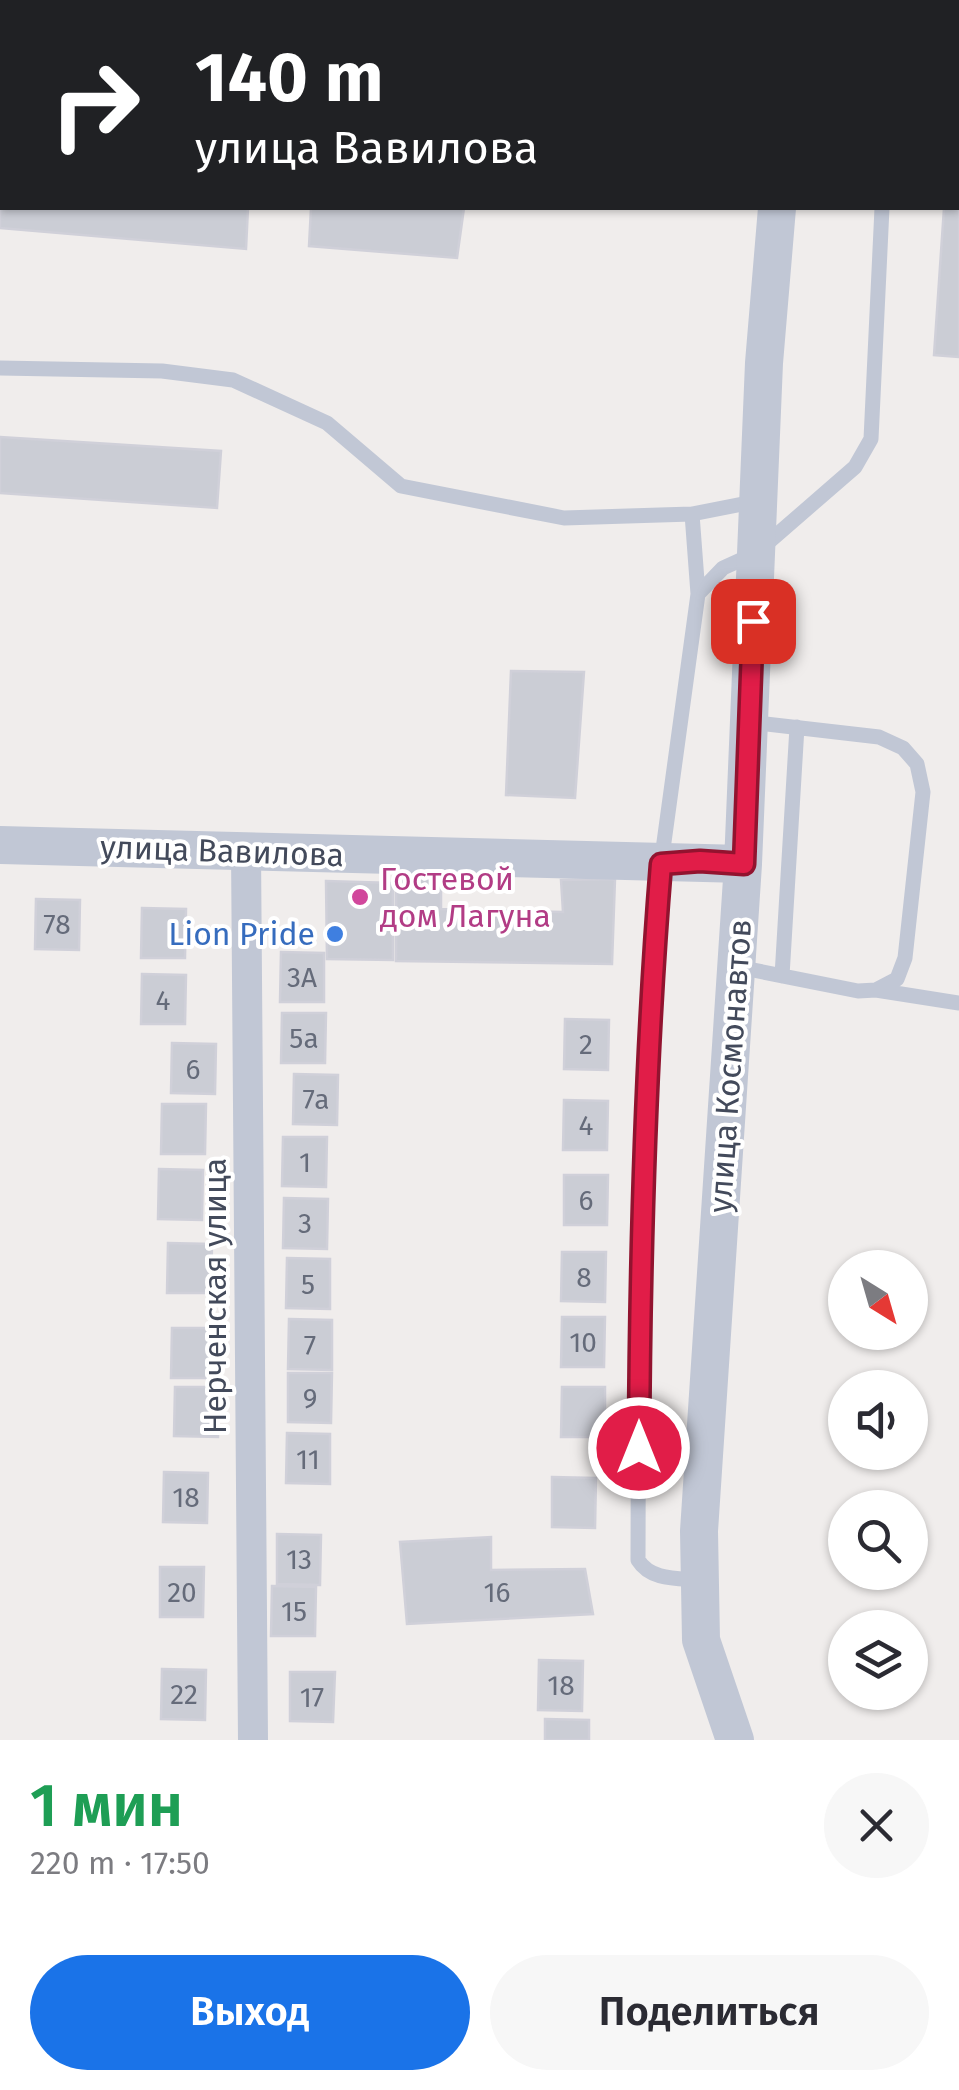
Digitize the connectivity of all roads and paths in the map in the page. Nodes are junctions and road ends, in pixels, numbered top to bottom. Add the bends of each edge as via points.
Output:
1 (777, 210) edge
2 (882, 210) edge
3 (0, 368) edge
4 (758, 501) junction
5 (692, 514) junction
6 (756, 553) junction
7 (698, 594) junction
8 (749, 722) junction
9 (797, 728) junction
10 (0, 845) edge
11 (246, 850) junction
12 (661, 864) junction
13 (744, 864) junction
14 (737, 966) junction
15 (782, 976) junction
16 (876, 990) junction
17 (959, 1003) edge
18 (700, 1580) junction
19 (253, 1740) edge
20 (735, 1740) edge

1 - 4 street, улица Космонавтов
2 - 6 lane via 871,439 855,467
3 - 5 lane via 162,371 233,380 327,424 402,486 564,518
4 - 5 lane
4 - 6 street, улица Космонавтов
5 - 7 lane
6 - 7 lane via 723,568
6 - 8 street, улица Космонавтов
7 - 12 lane
8 - 9 lane
8 - 13 street, улица Космонавтов
9 - 15 lane
9 - 16 lane via 879,736 904,748 917,764 923,792 904,958 897,980
10 - 11 street, улица Вавилова
11 - 12 street, улица Вавилова
11 - 19 street, Нерченская улица
12 - 13 street, улица Вавилова
12 - 18 lane via 640,1222 638,1560 656,1575
13 - 14 street, улица Космонавтов
14 - 15 lane
14 - 18 street, улица Космонавтов
15 - 16 lane
16 - 17 lane
18 - 20 street, улица Космонавтов via 701,1640

